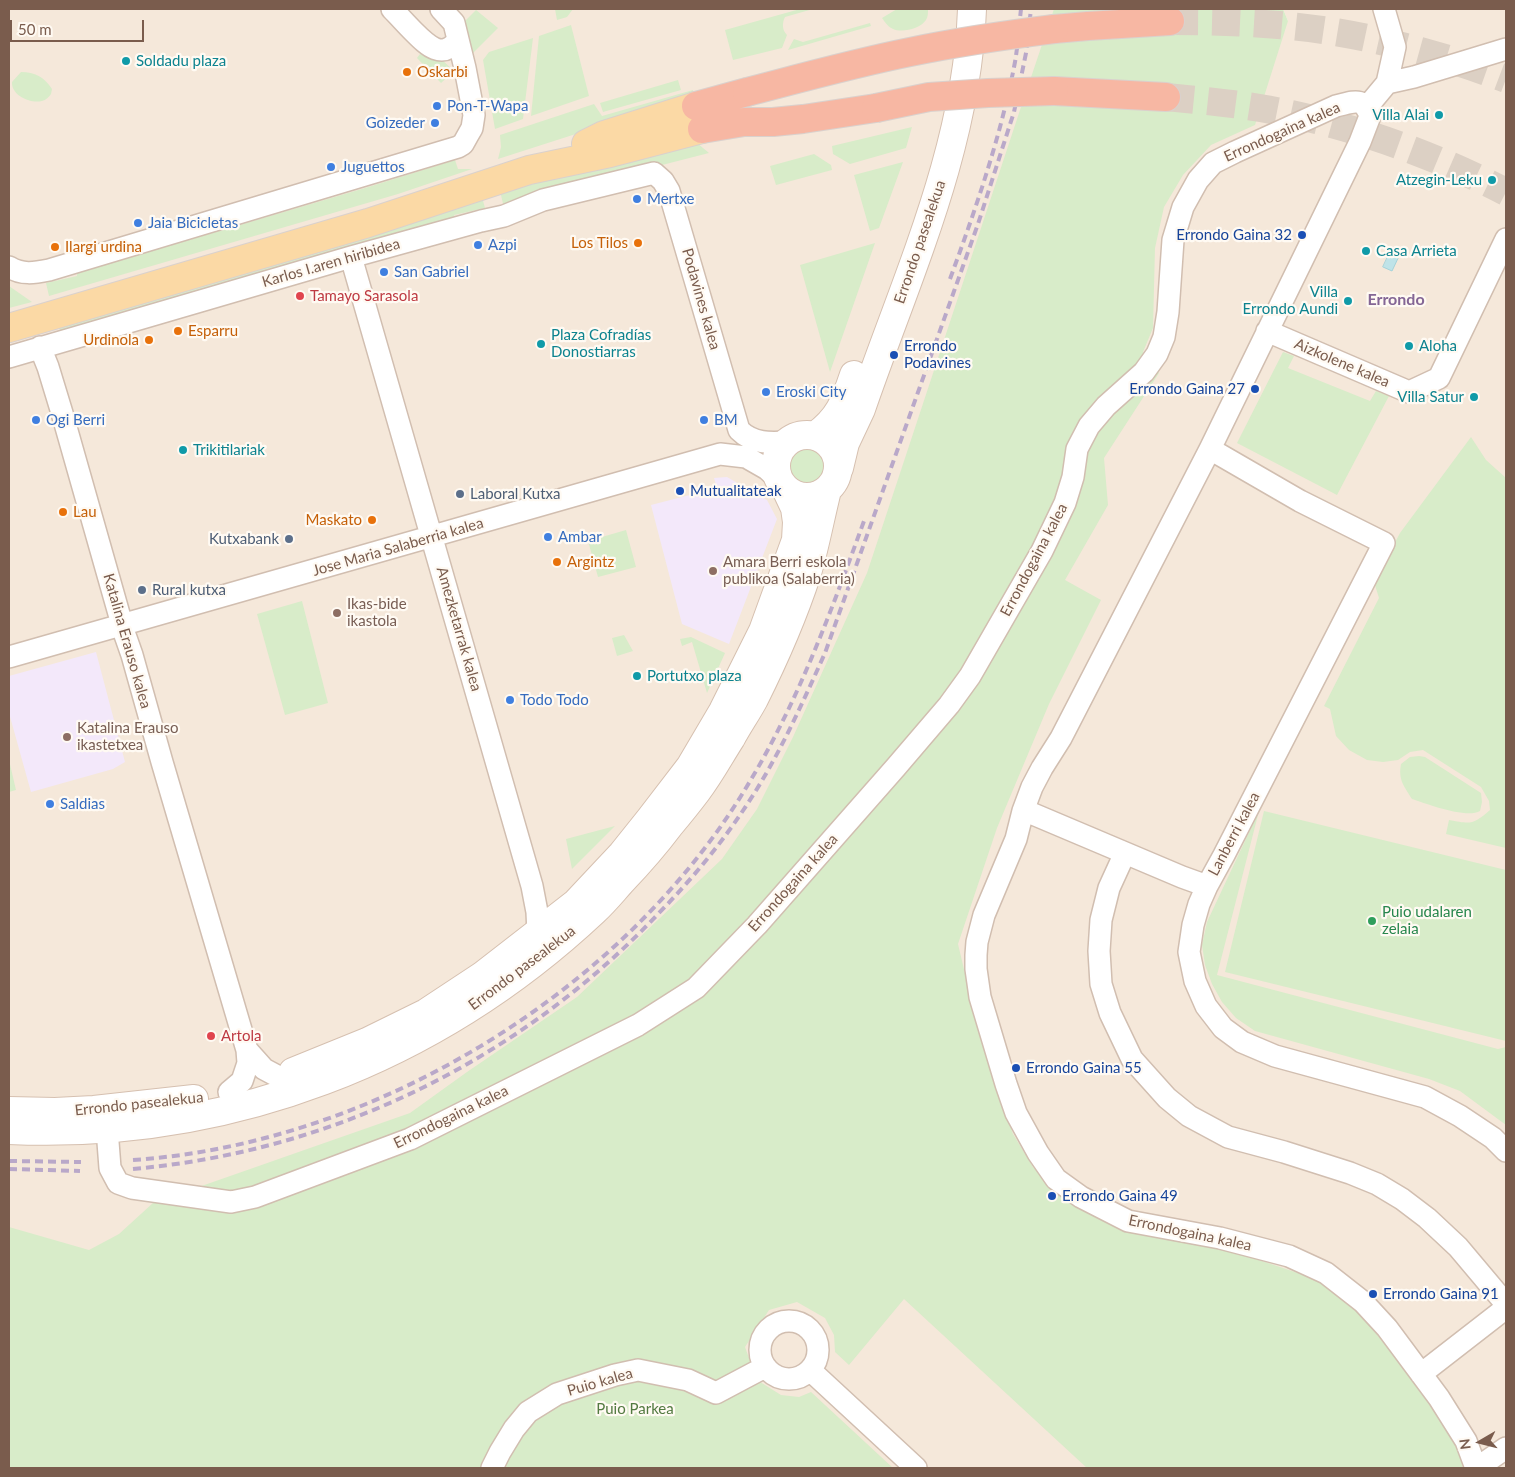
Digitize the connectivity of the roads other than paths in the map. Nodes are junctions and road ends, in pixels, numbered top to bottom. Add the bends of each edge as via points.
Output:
1 (392, 9) edge
2 (441, 9) edge
3 (954, 9) edge
4 (972, 9) edge
5 (1384, 9) edge
6 (1170, 21) tunnel mouth
7 (458, 40) junction
8 (1506, 49) edge
9 (1387, 83) junction
10 (1166, 98) tunnel mouth
11 (1367, 107) junction
12 (699, 118) junction
13 (654, 173) joint
14 (1506, 239) edge
15 (351, 257) junction
16 (9, 267) edge
17 (9, 328) edge
18 (1267, 331) junction
19 (40, 348) junction
20 (9, 357) edge
21 (739, 430) junction
22 (815, 436) junction
23 (787, 442) junction
24 (1210, 449) junction
25 (720, 454) junction
26 (833, 479) junction
27 (783, 485) junction
28 (432, 537) junction
29 (122, 625) junction
30 (9, 657) edge
31 (1061, 738) junction
32 (1034, 814) junction
33 (1016, 839) junction
34 (1125, 852) junction
35 (532, 886) junction
36 (1206, 886) junction
37 (576, 903) junction
38 (538, 934) junction
39 (247, 1050) junction
40 (279, 1077) junction
41 (229, 1092) junction
42 (9, 1110) edge
43 (100, 1120) junction
44 (9, 1130) edge
45 (1506, 1151) edge
46 (1506, 1306) edge
47 (765, 1367) junction
48 (810, 1370) junction
49 (1421, 1374) junction
50 (1506, 1448) edge
51 (492, 1468) edge
52 (916, 1468) edge
53 (1477, 1468) edge

1 - 7 street via 425,44 433,48 444,50
2 - 7 street via 454,22
3 - 22 main road, Errondo pasealekua via 942,106 921,187 844,404 826,428
4 - 26 main road, Errondo pasealekua via 961,107 939,191
5 - 9 street via 1395,47
6 - 12 highway, bridge via 1002,35 909,52 810,75
7 - 16 street via 474,115 472,128 463,144 49,270 22,273
8 - 9 street via 1414,78
9 - 11 street
10 - 12 highway, bridge via 1054,91 988,93 929,97 773,122
11 - 18 street, Errondogaina kalea via 1370,116 1366,130
11 - 43 street, Errondogaina kalea via 1361,102 1336,106 1235,152 1213,164 1198,180 1183,207 1173,240 1168,312 1157,354 1144,372 1089,426 1077,449 1065,503 1042,551 970,676 896,767 757,925 696,988 638,1025 410,1139 255,1197 231,1202 132,1188 118,1183 110,1168
12 - 17 main road, Karlos I.aren hiribidea via 610,153 529,170 368,223
13 - 15 street, Karlos I.aren hiribidea via 543,200 504,216
13 - 21 street, Podavines kalea via 670,191
14 - 18 street, Aizkolene kalea via 1439,378 1409,392
15 - 19 street, Karlos I.aren hiribidea
15 - 28 street, Amezketarrak kalea
18 - 24 street, Errondogaina kalea
19 - 20 street, Karlos I.aren hiribidea
19 - 29 street, Katalina Erauso kalea
21 - 23 street via 758,442
21 - 25 street via 732,444
22 - 23 main road via 805,435
22 - 26 main road via 833,447 837,457
23 - 27 main road via 776,465
24 - 31 street, Errondogaina kalea
24 - 36 street, Lanberri kalea via 1300,501 1384,543
25 - 27 street, Jose Maria Salaberria kalea via 746,457 767,469
25 - 28 street, Jose Maria Salaberria kalea
26 - 27 main road via 818,496 796,495
26 - 43 main road, Errondo pasealekua via 806,574 781,642 753,701 699,789 653,847 596,910 548,952 427,1034 321,1082 265,1101 190,1118 145,1125
27 - 37 main road, Errondo pasealekua via 795,508 796,540 763,631 723,711 690,767 622,854
28 - 29 street, Jose Maria Salaberria kalea
28 - 35 street, Amezketarrak kalea
29 - 30 street, Jose Maria Salaberria kalea
29 - 39 street, Katalina Erauso kalea
31 - 32 street, Errondogaina kalea via 1052,771
31 - 33 street, Errondogaina kalea via 1032,788
32 - 33 street, Errondogaina kalea
32 - 34 street
33 - 49 street, Errondogaina kalea via 980,928 976,955 977,983 1016,1113 1056,1179 1081,1197 1128,1221 1229,1240 1288,1256 1326,1273 1363,1302
34 - 36 street
34 - 46 street via 1109,888 1101,920 1099,952 1101,984 1110,1013 1132,1059 1167,1098 1189,1116 1228,1137 1350,1173 1402,1199 1458,1247
35 - 37 street, Amezketarrak kalea via 550,904
35 - 38 street, Amezketarrak kalea
36 - 45 street, Lanberri kalea via 1193,924 1189,952 1195,981 1206,1006 1223,1028 1242,1042 1274,1056 1425,1097 1460,1116
37 - 38 main road, Errondo pasealekua
38 - 40 main road, Errondo pasealekua via 426,1013 367,1042
39 - 40 street, Katalina Erauso kalea via 264,1069
39 - 41 street, Katalina Erauso kalea via 248,1062 242,1081
40 - 41 main road, Errondo pasealekua
41 - 43 main road, Errondo pasealekua
42 - 43 main road, Errondo pasealekua via 55,1112
43 - 44 main road, Errondo pasealekua via 51,1132
46 - 49 street
47 - 48 street via 784,1379 795,1379
47 - 48 street via 760,1354 764,1335 775,1325 790,1321 808,1328 815,1339 818,1354
47 - 51 street, Puio kalea via 716,1393 688,1380 638,1370 558,1394 528,1412 514,1429
48 - 52 street
49 - 53 street, Errondogaina kalea via 1466,1441
50 - 53 street

